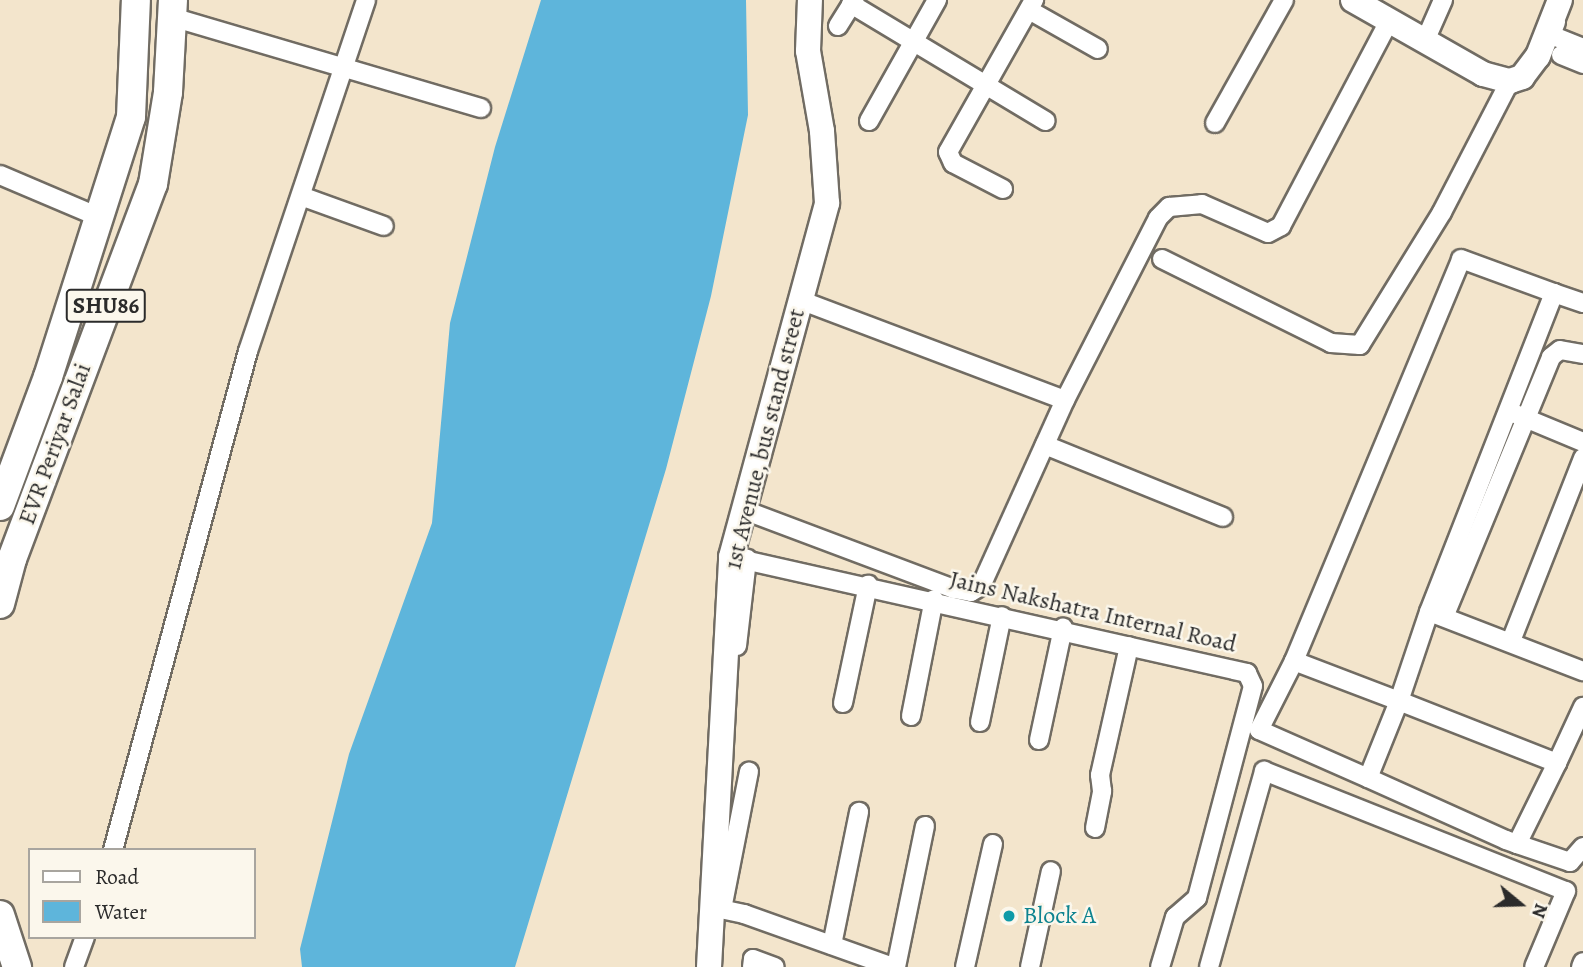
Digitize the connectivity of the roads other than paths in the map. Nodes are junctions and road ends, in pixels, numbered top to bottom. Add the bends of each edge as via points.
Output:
1 (136, 0) edge
2 (366, 0) edge
3 (810, 0) edge
4 (937, 0) edge
5 (1284, 0) edge
6 (1443, 0) edge
7 (1563, 0) edge
8 (1357, 1) edge
9 (852, 2) edge
10 (1031, 5) edge
11 (174, 9) edge
12 (1390, 21) junction
13 (838, 26) dead end
14 (914, 41) junction
15 (1425, 41) junction
16 (1098, 49) dead end
17 (1574, 54) edge
18 (343, 70) junction
19 (1510, 81) junction
20 (986, 86) junction
21 (481, 108) dead end
22 (869, 121) dead end
23 (1046, 121) dead end
24 (1215, 123) dead end
25 (0, 175) edge
26 (1003, 189) dead end
27 (301, 196) junction
28 (99, 217) junction
29 (384, 226) dead end
30 (1162, 260) dead end
31 (1554, 293) junction
32 (800, 300) junction
33 (1583, 303) edge
34 (1583, 354) edge
35 (1065, 400) junction
36 (1515, 414) junction
37 (1583, 442) edge
38 (1045, 445) junction
39 (1583, 458) edge
40 (11, 477) junction
41 (39, 486) junction
42 (0, 506) edge
43 (744, 510) junction
44 (1223, 517) dead end
45 (741, 558) junction
46 (868, 585) junction
47 (934, 599) junction
48 (0, 604) edge
49 (1436, 614) junction
50 (1002, 616) junction
51 (1063, 628) junction
52 (1511, 641) junction
53 (1129, 646) junction
54 (1294, 661) junction
55 (1583, 671) edge
56 (732, 689) dead end
57 (1399, 701) junction
58 (843, 703) dead end
59 (1583, 707) edge
60 (911, 716) dead end
61 (981, 722) dead end
62 (1040, 740) dead end
63 (1557, 763) junction
64 (749, 772) dead end
65 (1368, 778) junction
66 (859, 812) dead end
67 (925, 826) dead end
68 (1095, 828) dead end
69 (993, 844) dead end
70 (1517, 844) junction
71 (1583, 846) edge
72 (114, 848) edge
73 (1051, 871) dead end
74 (717, 908) junction
75 (0, 915) edge
76 (84, 939) edge
77 (832, 945) junction
78 (17, 967) edge
79 (74, 967) edge
80 (709, 967) edge
81 (752, 967) edge
82 (775, 967) edge
83 (895, 967) edge
84 (965, 967) edge
85 (1030, 967) edge
86 (1160, 967) edge
87 (1209, 967) edge
88 (1534, 967) edge

1 - 28 main road, EVR Periyar Salai / SHU86 via 131,117
2 - 18 street
3 - 32 street, 1st Avenue, bus stand street via 808,51 822,131 827,203
4 - 14 street
5 - 24 street
6 - 15 street
7 - 17 street via 1551,35
7 - 19 street via 1538,56 1522,77
8 - 12 street
9 - 13 street
9 - 14 street
10 - 16 street
10 - 20 street
11 - 18 street
11 - 41 main road, EVR Periyar Salai / SHU86 via 153,184
12 - 15 street
12 - 35 street via 1282,226 1268,233 1202,204 1169,207 1140,246
14 - 20 street
14 - 22 street
15 - 19 street via 1483,74
18 - 21 street
18 - 27 street
19 - 30 street via 1442,212 1360,345 1331,343
20 - 23 street
20 - 26 street via 948,152 953,163
25 - 28 street
27 - 29 street
27 - 72 street via 248,351
28 - 40 main road, EVR Periyar Salai / SHU86
31 - 33 street
31 - 36 street
31 - 54 street via 1461,259
32 - 35 street
32 - 43 street, 1st Avenue, bus stand street
34 - 36 street via 1560,350 1552,357
35 - 38 street
36 - 37 street
36 - 49 street
38 - 43 street via 981,586 971,592
38 - 44 street
39 - 52 street
40 - 41 main road
40 - 42 main road, EVR Periyar Salai / SHU86
41 - 48 main road, EVR Periyar Salai / SHU86
43 - 45 street, 1st Avenue, bus stand street
45 - 46 street, Jains Nakshatra Internal Road
45 - 56 street
45 - 74 street, 1st Avenue, bus stand street
46 - 47 street, Jains Nakshatra Internal Road
46 - 58 street
47 - 50 street, Jains Nakshatra Internal Road
47 - 60 street
49 - 52 street
49 - 57 street
50 - 51 street, Jains Nakshatra Internal Road
50 - 61 street
51 - 53 street, Jains Nakshatra Internal Road
51 - 62 street
52 - 55 street
53 - 68 street via 1100,775
53 - 86 street, Jains Nakshatra Internal Road via 1247,673 1253,686 1197,898 1175,917
54 - 57 street
54 - 65 street via 1259,730
57 - 63 street
57 - 65 street
59 - 63 street
63 - 70 street
64 - 74 street
65 - 70 street
66 - 77 street
67 - 83 street
69 - 84 street
70 - 71 street via 1570,862
73 - 85 street
74 - 77 street
74 - 80 street, 1st Avenue, bus stand street
75 - 78 main road
76 - 79 street
77 - 83 street
81 - 82 street via 753,959
87 - 88 street via 1264,771 1566,891

